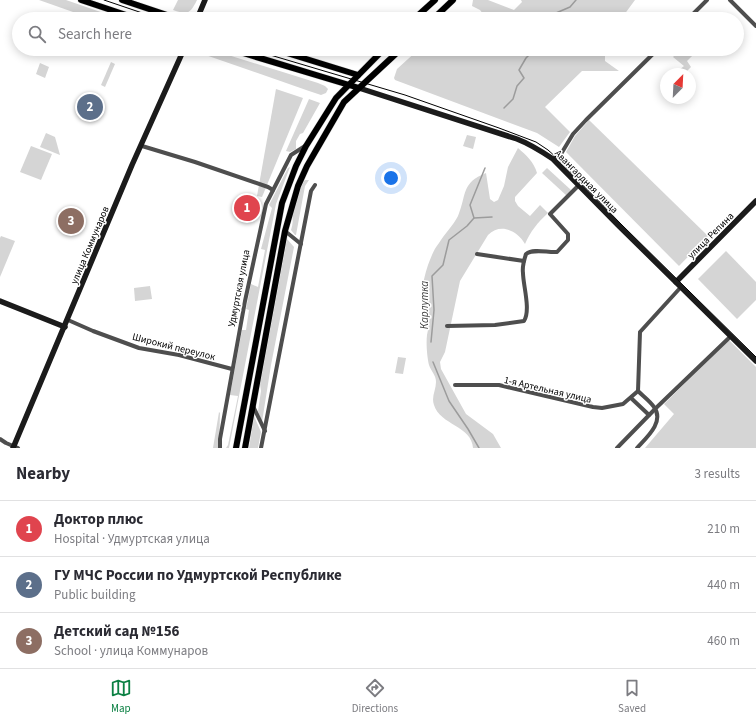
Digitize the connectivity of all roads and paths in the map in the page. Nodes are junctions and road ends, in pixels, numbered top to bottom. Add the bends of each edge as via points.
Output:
1 (81, 0) edge
2 (122, 0) edge
3 (205, 0) edge
4 (435, 0) edge
5 (453, 0) edge
6 (707, 0) edge
7 (730, 0) edge
8 (117, 12) edge
9 (158, 12) edge
10 (200, 12) edge
11 (422, 12) edge
12 (440, 12) edge
13 (695, 12) edge
14 (742, 12) edge
15 (744, 14) edge
16 (756, 26) edge
17 (181, 56) edge
18 (253, 56) edge
19 (297, 56) edge
20 (377, 56) edge
21 (394, 56) edge
22 (651, 56) edge
23 (358, 75) junction
24 (348, 85) junction
25 (359, 88) junction
26 (318, 126) junction
27 (327, 132) junction
28 (142, 146) junction
29 (306, 146) junction
30 (553, 159) junction
31 (579, 185) junction
32 (315, 186) dead end
33 (273, 190) junction
34 (756, 201) edge
35 (285, 231) junction
36 (301, 244) junction
37 (477, 254) dead end
38 (524, 261) junction
39 (676, 282) junction
40 (681, 287) junction
41 (0, 301) edge
42 (68, 320) junction
43 (447, 326) dead end
44 (64, 327) junction
45 (731, 336) junction
46 (756, 360) edge
47 (232, 369) junction
48 (455, 385) dead end
49 (638, 391) junction
50 (631, 398) junction
51 (253, 406) junction
52 (656, 408) junction
53 (650, 415) junction
54 (265, 431) junction
55 (0, 439) edge
56 (15, 447) edge
57 (220, 448) edge
58 (236, 448) edge
59 (245, 448) edge
60 (261, 448) edge
61 (617, 448) edge
62 (637, 448) edge

1 - 8 main road
2 - 9 main road
3 - 10 street
4 - 11 main road
5 - 12 main road
6 - 13 street
7 - 14 street
15 - 16 street
17 - 28 street, улица Коммунаров
18 - 24 main road
19 - 23 main road
20 - 23 main road, Удмуртская улица
21 - 25 main road
22 - 30 street via 583,123 561,154
23 - 24 main road, Удмуртская улица
23 - 25 main road
24 - 25 main road
24 - 26 main road, Удмуртская улица via 336,98
25 - 27 main road via 344,102
25 - 30 street, Авангардная улица via 517,139
26 - 27 main road
26 - 29 main road, Удмуртская улица
27 - 35 main road via 298,186
28 - 33 street via 268,186
28 - 42 street, улица Коммунаров
29 - 33 street, Удмуртская улица via 291,155
29 - 58 main road, Удмуртская улица via 282,203
30 - 31 street, Авангардная улица
31 - 38 street via 550,214 568,234 568,240 557,252 529,252
31 - 39 street, Авангардная улица
32 - 36 street via 311,191
33 - 47 street, Удмуртская улица via 260,227
34 - 39 street, улица Репина
35 - 36 street
35 - 51 main road
36 - 54 street
37 - 38 street
38 - 43 street via 526,318 520,322
39 - 40 street, Авангардная улица
40 - 45 street, Авангардная улица
40 - 49 street via 640,332
41 - 44 street
42 - 44 street, улица Коммунаров
42 - 47 street, Широкий переулок via 140,348
44 - 56 street, улица Коммунаров
45 - 46 street, Авангардная улица
45 - 52 street
47 - 57 street, Удмуртская улица
48 - 50 street, 1-я Артельная улица via 499,385 593,407 624,404
49 - 50 street
49 - 52 street
50 - 53 street
51 - 54 street
51 - 59 main road
52 - 53 street
52 - 62 street via 657,420 653,430
53 - 61 street
54 - 60 street
55 - 56 street

